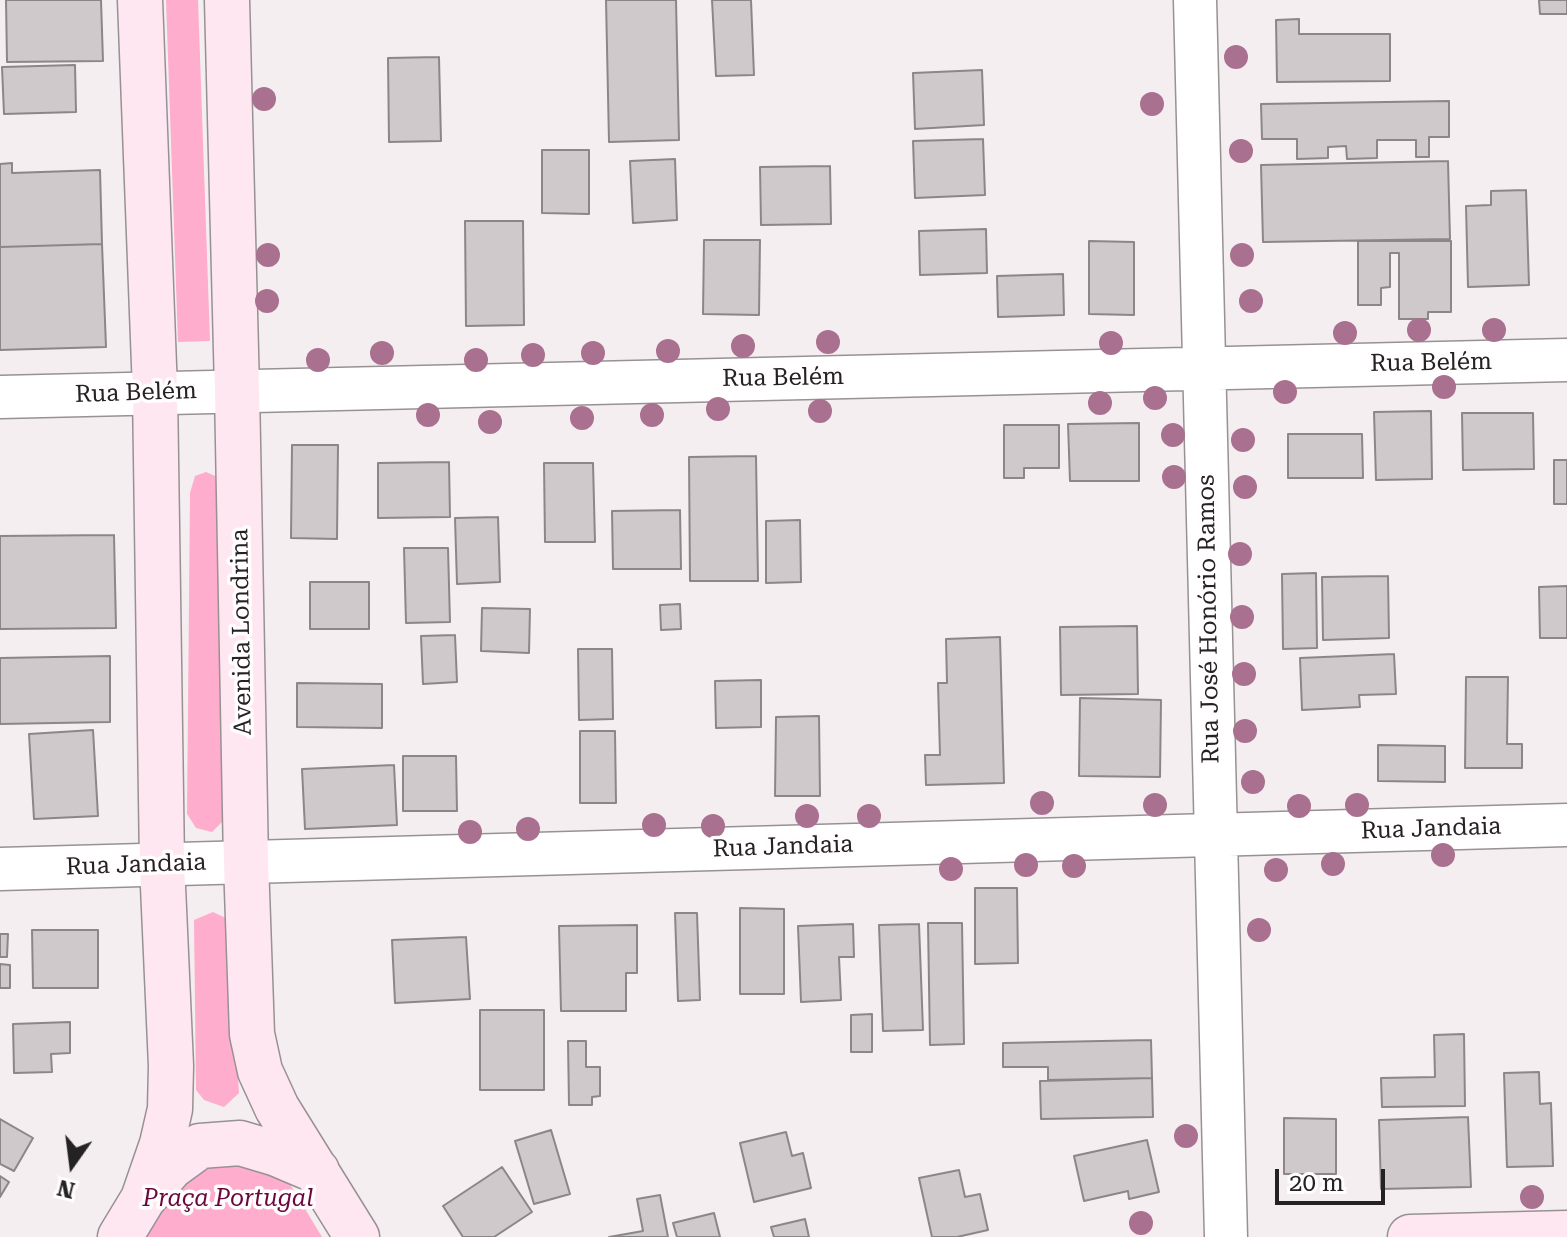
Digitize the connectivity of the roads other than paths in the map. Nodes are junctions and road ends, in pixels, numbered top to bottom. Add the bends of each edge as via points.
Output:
1 (140, 0) edge
2 (227, 0) edge
3 (1195, 0) edge
4 (1567, 360) edge
5 (1204, 368) junction
6 (237, 390) junction
7 (155, 391) junction
8 (0, 397) edge
9 (1567, 825) edge
10 (1214, 835) junction
11 (246, 862) junction
12 (162, 864) junction
13 (0, 869) edge
14 (317, 1171) junction
15 (143, 1199) junction
16 (1567, 1233) edge
17 (120, 1237) edge
18 (357, 1237) edge
19 (1226, 1237) edge
20 (1410, 1237) edge

1 - 7 main road
2 - 6 main road, Avenida Londrina
3 - 5 street, Rua José Honório Ramos
4 - 5 street, Rua Belém
5 - 6 street, Rua Belém
5 - 10 street, Rua José Honório Ramos
6 - 7 street, Rua Belém
6 - 11 main road, Avenida Londrina
7 - 8 street, Rua Belém
7 - 12 main road
9 - 10 street, Rua Jandaia
10 - 11 street, Rua Jandaia
10 - 19 street, Rua José Honório Ramos
11 - 12 street, Rua Jandaia
11 - 14 main road, Avenida Londrina via 252,1034 260,1071
12 - 13 street, Rua Jandaia
12 - 15 main road via 170,1109
14 - 15 main road via 240,1143 200,1146 171,1167
14 - 18 main road, Avenida Londrina
15 - 17 main road
16 - 20 main road

